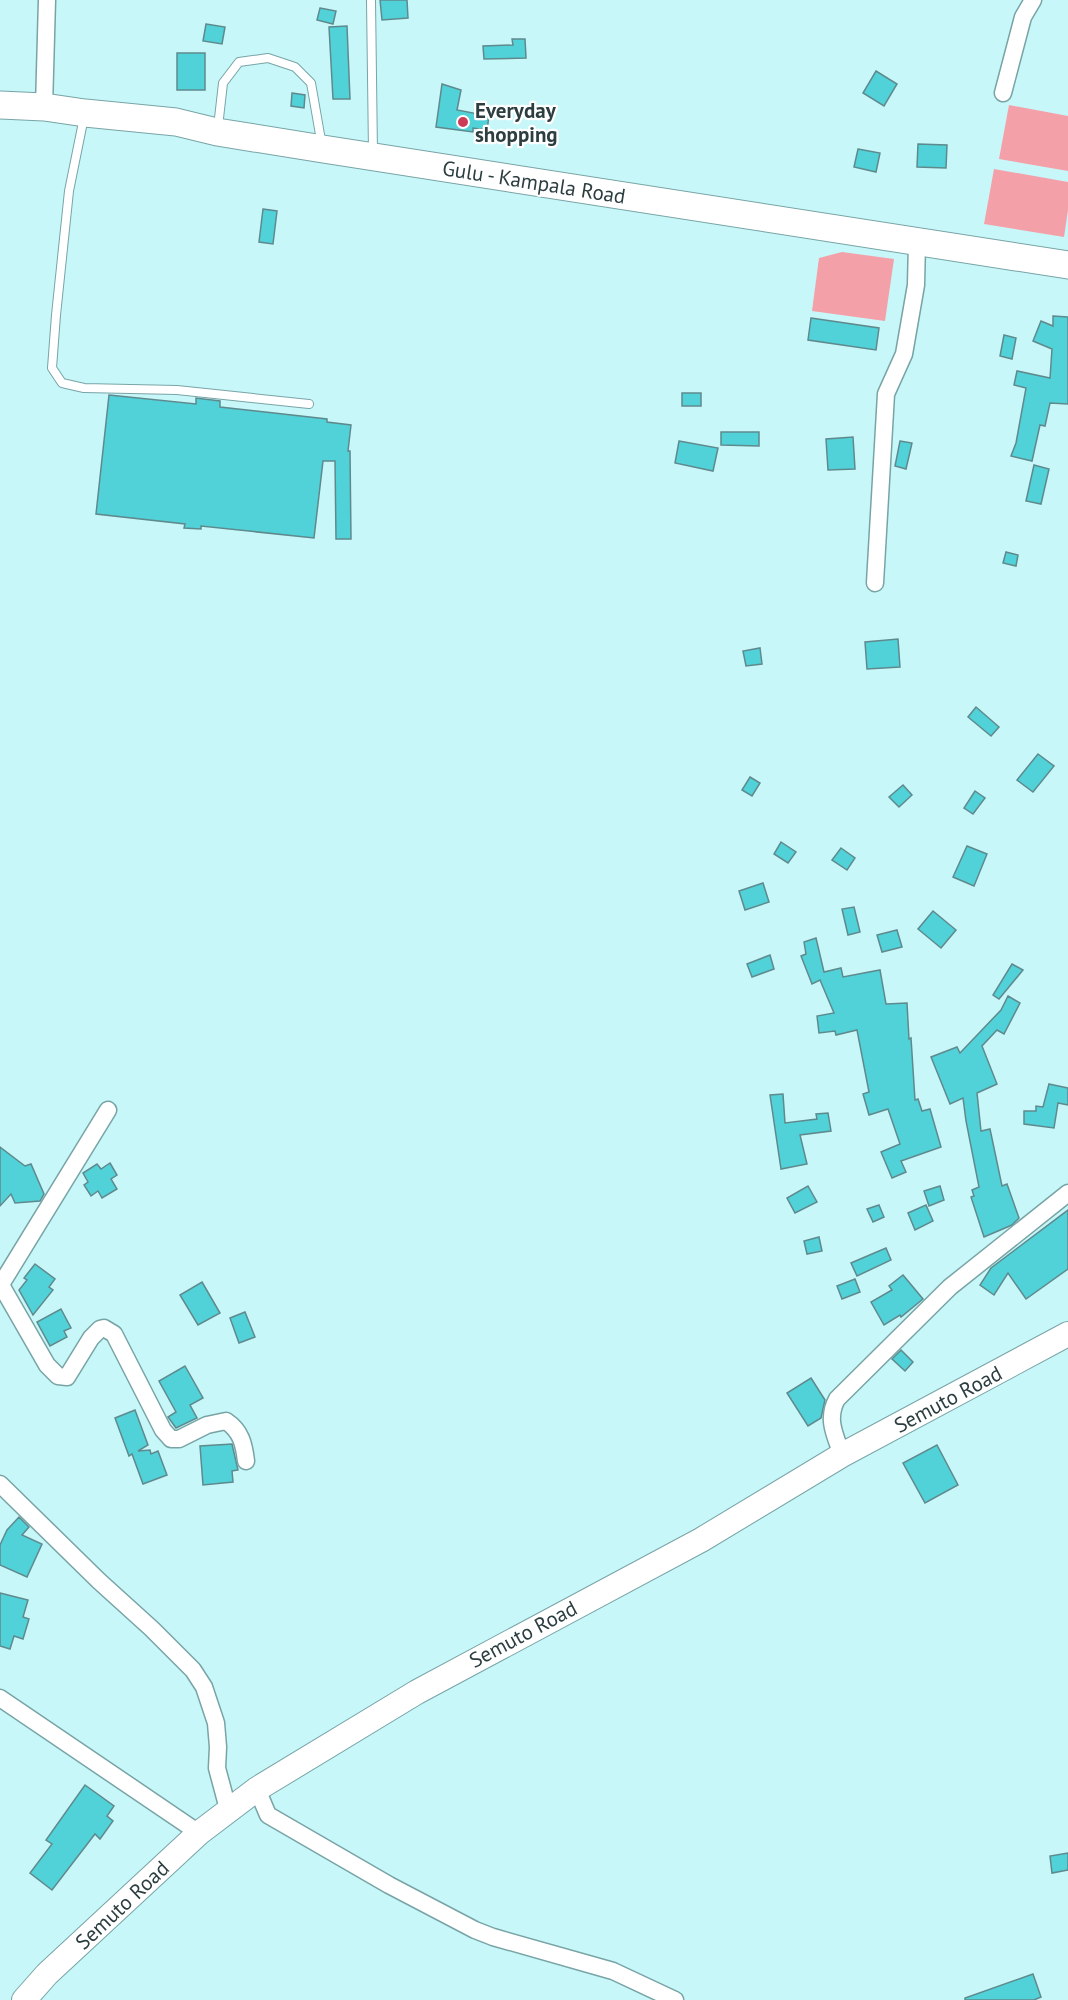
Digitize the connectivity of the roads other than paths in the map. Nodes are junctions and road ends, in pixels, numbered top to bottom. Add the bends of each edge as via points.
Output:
1 (47, 0) edge
2 (371, 0) edge
3 (1033, 0) edge
4 (1003, 93) dead end
5 (0, 105) edge
6 (44, 107) junction
7 (85, 113) junction
8 (218, 132) junction
9 (323, 149) junction
10 (373, 156) junction
11 (917, 242) junction
12 (1068, 265) edge
13 (309, 404) dead end
14 (875, 583) dead end
15 (108, 1110) dead end
16 (1068, 1193) edge
17 (1, 1285) edge
18 (1068, 1334) edge
19 (842, 1455) junction
20 (246, 1461) dead end
21 (0, 1484) edge
22 (0, 1698) edge
23 (257, 1789) junction
24 (228, 1809) junction
25 (199, 1833) junction
26 (24, 2000) edge
27 (675, 2000) edge

1 - 6 street
2 - 10 lane
3 - 4 street via 1023,17
5 - 6 main road, Gulu - Kampala Road
6 - 7 main road, Gulu - Kampala Road
7 - 8 main road, Gulu - Kampala Road via 176,122
7 - 13 lane via 69,191 55,325 52,369 62,383 84,388 177,390
8 - 9 main road, Gulu - Kampala Road
8 - 9 lane via 223,83 239,62 268,58 296,68 311,83
9 - 10 main road, Gulu - Kampala Road
10 - 11 main road, Gulu - Kampala Road
11 - 12 main road, Gulu - Kampala Road
11 - 14 street via 916,285 904,354 886,394
15 - 17 street
16 - 19 street via 950,1287 837,1399 832,1408 832,1427
17 - 20 street via 57,1376 67,1377 91,1338 104,1328 114,1334 163,1430 171,1438 178,1439 226,1421 237,1428
18 - 19 main road, Semuto Road
19 - 23 main road, Semuto Road via 701,1540 417,1692
21 - 24 street via 193,1670 204,1687 216,1723 217,1768
22 - 25 street
23 - 24 main road, Semuto Road
23 - 27 street via 268,1815 475,1930 613,1971
24 - 25 main road, Semuto Road
25 - 26 main road, Semuto Road

